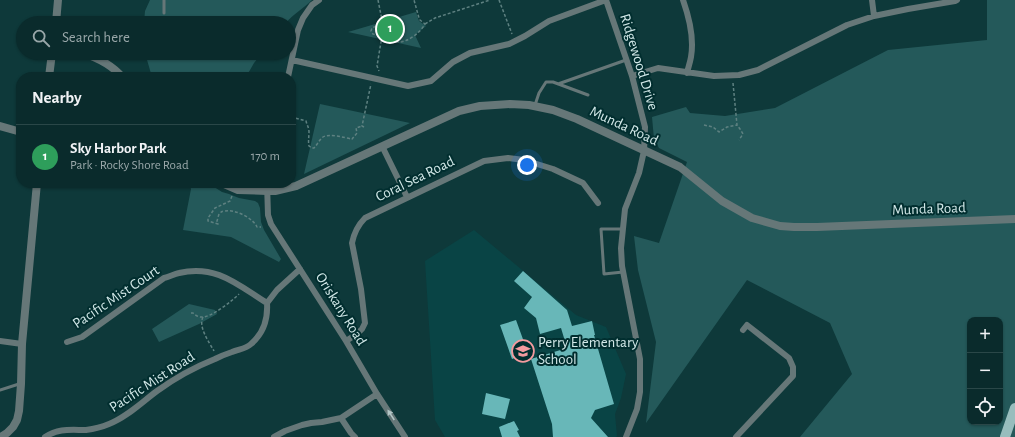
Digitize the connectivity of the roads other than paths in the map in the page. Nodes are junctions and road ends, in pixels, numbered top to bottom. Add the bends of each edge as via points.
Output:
1 (58, 0) edge
2 (164, 0) edge
3 (319, 0) edge
4 (606, 0) edge
5 (683, 0) edge
6 (872, 0) edge
7 (957, 0) edge
8 (164, 13) dead end
9 (57, 16) edge
10 (874, 16) junction
11 (296, 40) edge
12 (51, 60) edge
13 (101, 60) edge
14 (292, 60) joint
15 (626, 60) junction
16 (50, 72) edge
17 (117, 72) edge
18 (289, 72) edge
19 (687, 73) junction
20 (632, 76) junction
21 (558, 84) junction
22 (588, 95) dead end
23 (535, 106) junction
24 (0, 126) edge
25 (16, 131) edge
26 (382, 146) junction
27 (644, 151) junction
28 (296, 186) edge
29 (37, 188) edge
30 (233, 188) edge
31 (257, 188) edge
32 (267, 188) edge
33 (269, 188) edge
34 (288, 188) edge
35 (407, 197) junction
36 (598, 203) dead end
37 (1015, 219) edge
38 (623, 229) junction
39 (300, 269) junction
40 (623, 272) junction
41 (267, 303) junction
42 (743, 330) dead end
43 (346, 341) junction
44 (0, 342) edge
45 (67, 342) dead end
46 (22, 344) junction
47 (21, 384) junction
48 (0, 390) edge
49 (377, 394) junction
50 (1015, 408) edge
51 (341, 418) junction
52 (1, 437) edge
53 (45, 437) edge
54 (274, 437) edge
55 (355, 437) edge
56 (405, 437) edge
57 (626, 437) edge
58 (736, 437) edge
59 (1005, 437) edge

1 - 9 street
2 - 8 lane
3 - 11 street via 303,18
4 - 14 street via 549,21 509,44 470,53 452,62 431,81 408,86
4 - 15 street, Ridgewood Drive
5 - 19 street via 691,40
6 - 10 street
7 - 10 street
10 - 19 street via 847,25 758,70 739,75
12 - 16 street
13 - 17 street
14 - 18 street
15 - 20 street, Ridgewood Drive
15 - 21 lane
19 - 20 street via 658,68
20 - 27 street, Ridgewood Drive via 645,127
21 - 22 lane
21 - 23 lane via 546,82
23 - 26 street, Munda Road via 510,104 480,106 459,111
23 - 27 street, Munda Road via 577,119
24 - 25 street
26 - 28 street, Munda Road
26 - 35 street
27 - 37 street, Munda Road via 680,167 722,201 752,218 780,226 817,227
27 - 38 street, Ridgewood Drive via 639,173 625,209
29 - 46 street
30 - 31 street, Munda Road
32 - 39 street, Oriskany Road via 270,224
33 - 34 street, Munda Road via 275,191
35 - 36 street, Coral Sea Road via 484,161 508,158 552,169 583,183
35 - 43 street, Coral Sea Road via 365,218 356,228 352,243 365,323 357,334
38 - 40 street, Ridgewood Drive
38 - 40 lane via 601,229 604,274
39 - 41 street
39 - 43 street, Oriskany Road
40 - 57 street, Ridgewood Drive via 640,359 639,398
41 - 45 street, Pacific Mist Court via 219,275 196,270 178,273 164,278 82,337
41 - 53 street, Pacific Mist Road via 264,328 252,344 188,371 111,423 94,429 62,430
42 - 58 street via 746,325 789,358 794,372
43 - 49 street, Oriskany Road
44 - 46 street
46 - 47 street
47 - 48 lane
47 - 52 street via 17,420 14,427
49 - 51 street
56 -> 49 street, Oriskany Road
50 - 59 main road
51 - 54 street via 302,425
51 - 55 street

